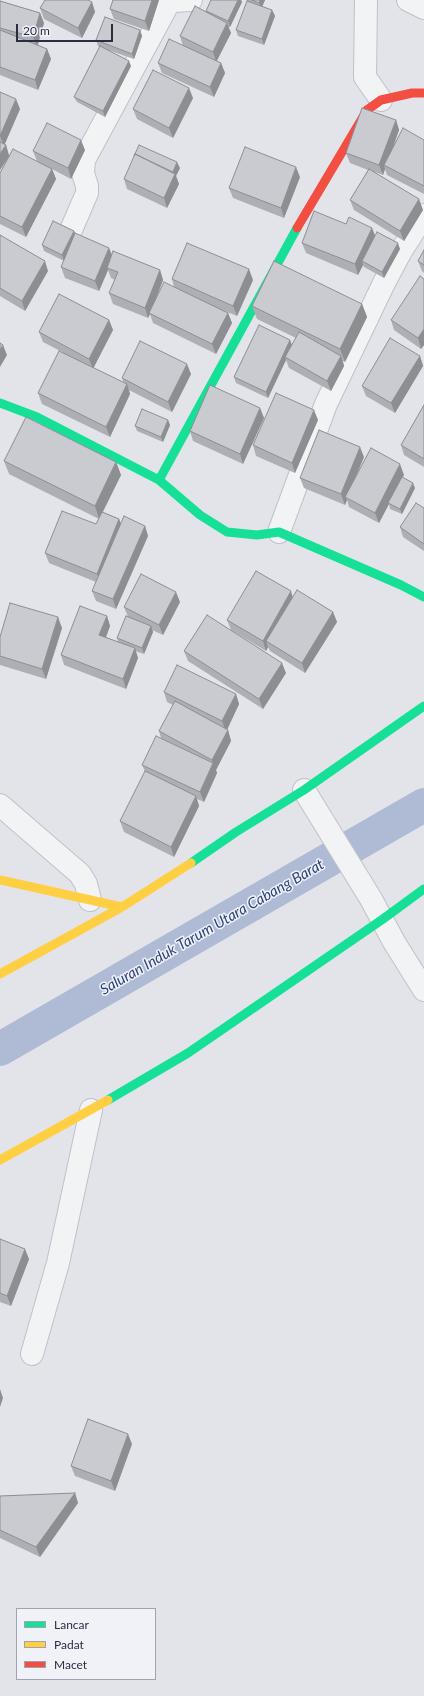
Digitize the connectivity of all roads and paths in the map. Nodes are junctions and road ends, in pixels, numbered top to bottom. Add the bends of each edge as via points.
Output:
1 (191, 0) edge
2 (366, 0) edge
3 (408, 0) edge
4 (424, 8) edge
5 (424, 93) edge
6 (381, 100) junction
7 (424, 215) edge
8 (71, 230) edge
9 (0, 403) edge
10 (159, 480) junction
11 (279, 532) junction
12 (424, 597) edge
13 (424, 706) edge
14 (304, 790) junction
15 (0, 805) edge
16 (0, 880) edge
17 (424, 889) edge
18 (90, 900) junction
19 (122, 907) junction
20 (383, 919) junction
21 (0, 974) edge
22 (424, 990) edge
23 (91, 1110) junction
24 (0, 1160) edge
25 (32, 1354) dead end

1 - 8 street via 173,1 168,4 84,160 83,172 87,193
2 - 6 street via 365,77
3 - 4 street
5 - 6 street
6 - 10 street via 367,110 285,248
7 - 11 street via 384,283 326,404
9 - 10 street via 37,417
10 - 11 street via 200,515 227,532
11 - 12 street
13 - 14 street
14 - 19 street
14 - 20 street
15 - 18 street via 80,874 86,884
16 - 18 street
17 - 20 street
18 - 19 street
19 - 21 street
20 - 22 street
20 - 23 street via 188,1053
23 - 24 street
23 - 25 street via 58,1263

